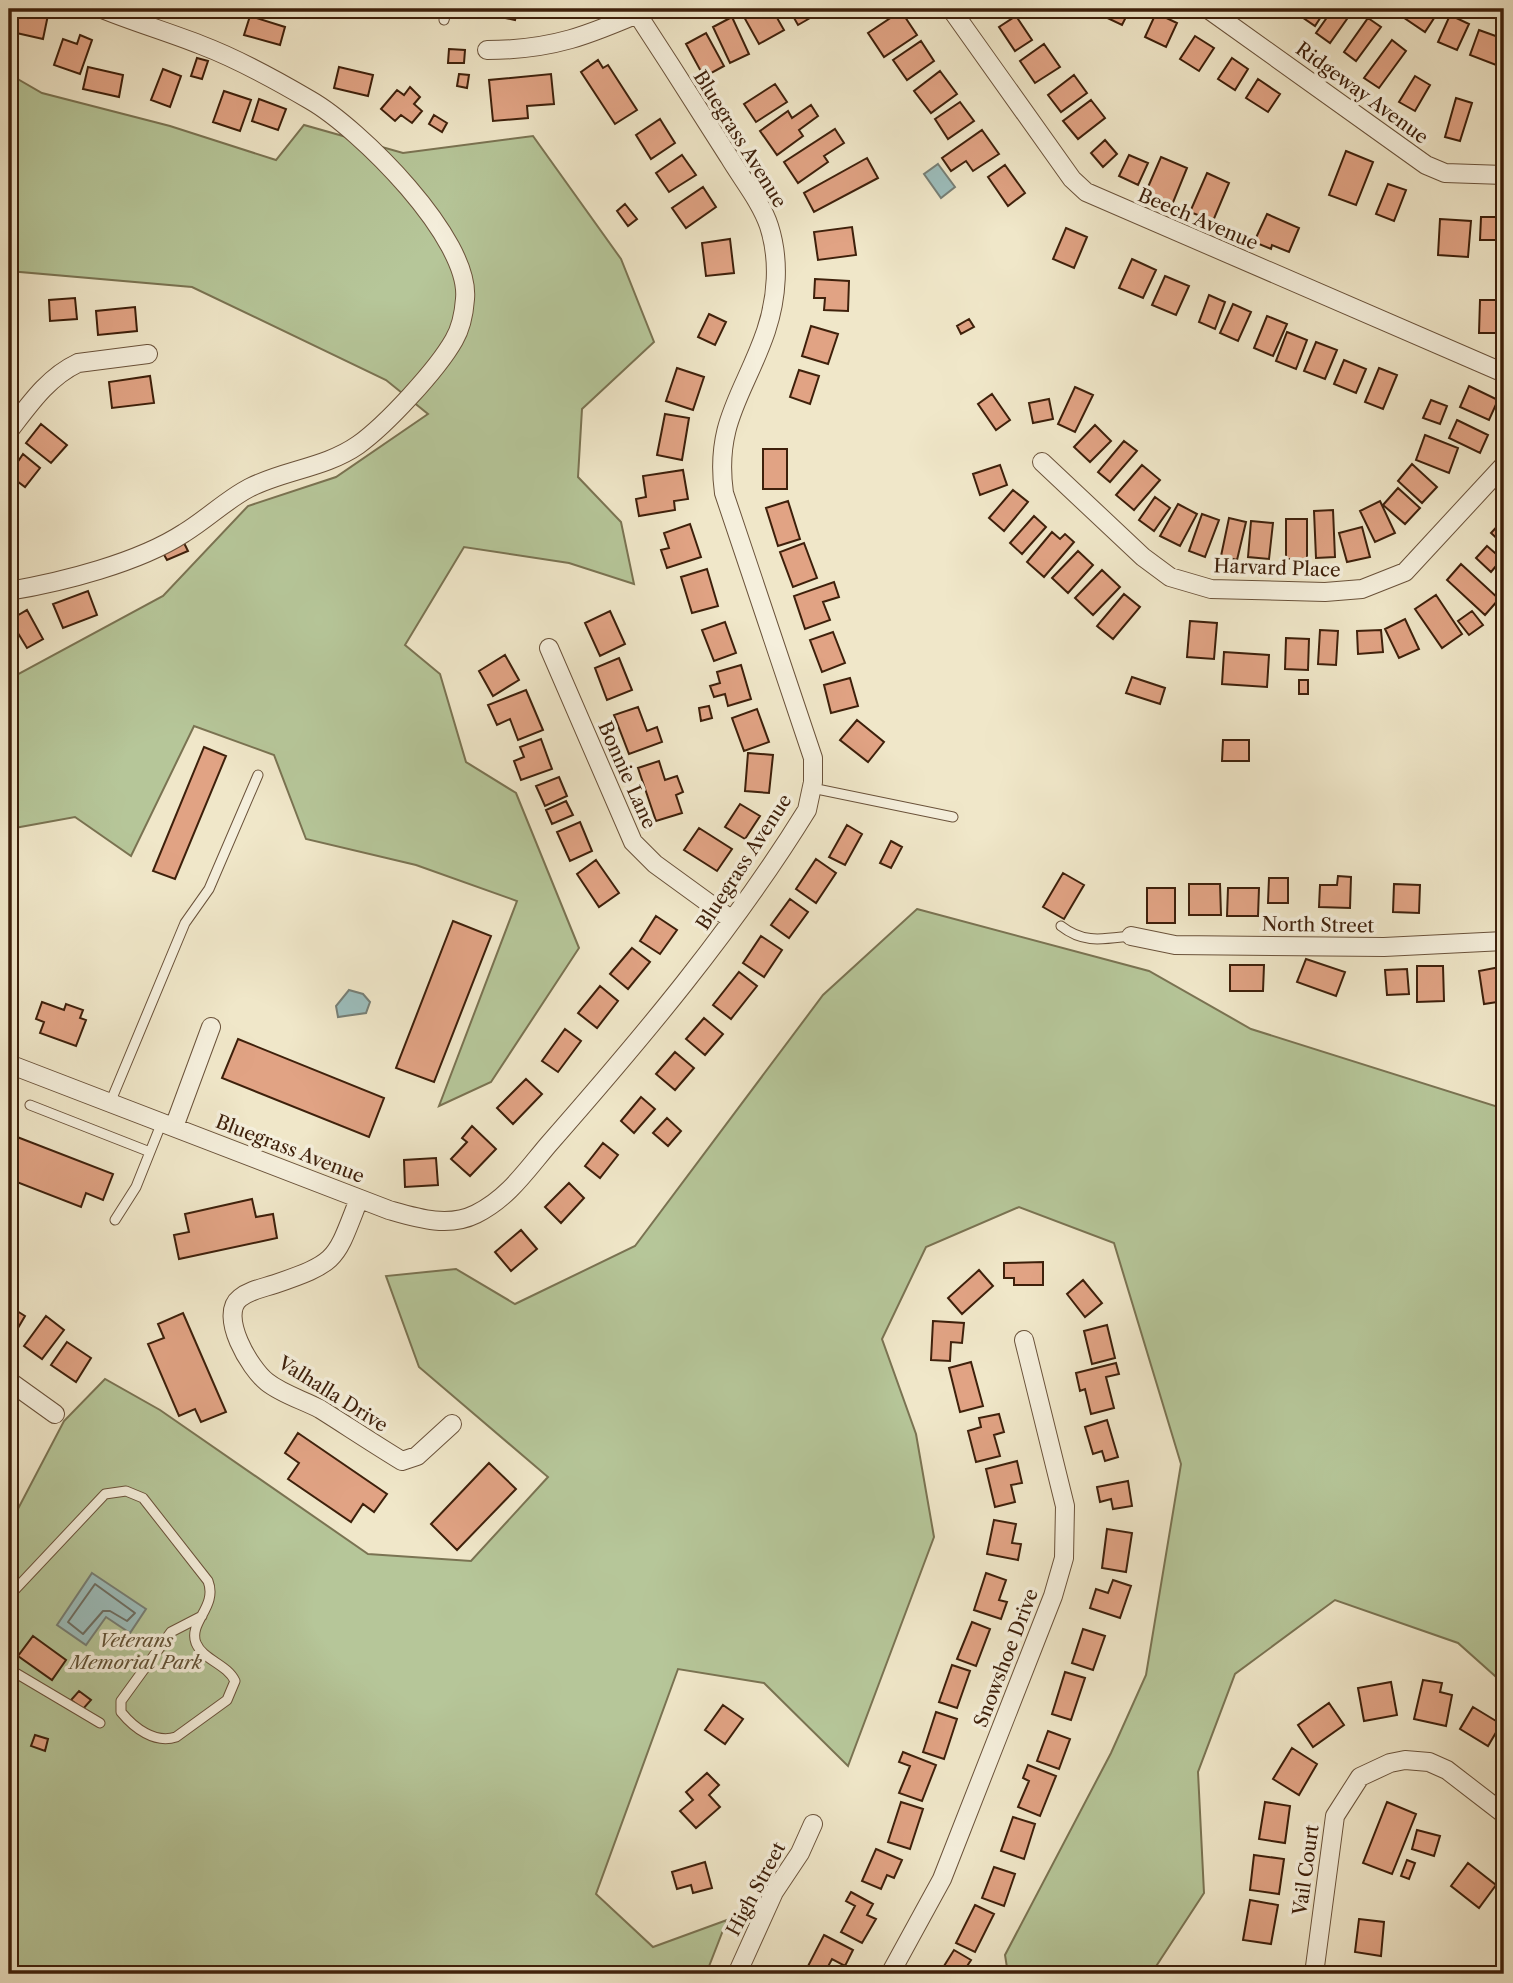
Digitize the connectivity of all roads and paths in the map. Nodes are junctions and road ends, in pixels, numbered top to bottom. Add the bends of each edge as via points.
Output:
1 (102, 9) edge
2 (447, 9) edge
3 (951, 9) edge
4 (1208, 9) edge
5 (640, 10) edge
6 (444, 20) dead end
7 (487, 50) dead end
8 (1504, 175) edge
9 (148, 354) dead end
10 (1504, 373) edge
11 (9, 431) edge
12 (1042, 463) dead end
13 (1504, 465) edge
14 (9, 591) edge
15 (549, 648) dead end
16 (258, 775) dead end
17 (812, 788) junction
18 (953, 817) dead end
19 (732, 920) junction
20 (1061, 926) dead end
21 (1131, 936) joint
22 (1504, 941) edge
23 (211, 1027) dead end
24 (9, 1064) edge
25 (110, 1103) junction
26 (30, 1105) dead end
27 (168, 1124) junction
28 (150, 1153) junction
29 (359, 1199) junction
30 (115, 1220) dead end
31 (1024, 1340) dead end
32 (9, 1381) edge
33 (55, 1414) dead end
34 (452, 1424) dead end
35 (9, 1595) edge
36 (202, 1616) junction
37 (9, 1669) edge
38 (100, 1723) dead end
39 (1504, 1814) edge
40 (813, 1824) dead end
41 (737, 1974) edge
42 (890, 1974) edge
43 (1314, 1974) edge

1 - 14 street via 251,69 310,100 356,132 410,187 449,247 465,290 462,318 438,363 359,445 336,458 251,487 183,534 141,554 52,584
2 - 6 lane
3 - 10 street, Beech Avenue via 1072,179 1086,192
4 - 8 street, Ridgeway Avenue via 1426,165 1445,173
5 - 7 street via 608,29 552,46
5 - 17 street, Bluegrass Avenue via 770,229 775,268 772,309 728,419 720,468 724,493 813,758
9 - 11 street via 78,363 65,369 50,380
12 - 13 street, Harvard Place via 1170,577 1211,589 1325,592 1356,591 1405,572
15 - 19 street, Bonnie Lane via 633,842 654,864
16 - 25 lane via 209,889 185,923
17 - 18 lane
17 - 19 street, Bluegrass Avenue via 807,810
19 - 29 street, Bluegrass Avenue via 504,1197 475,1215 451,1221 414,1217
20 - 21 lane via 1087,941
21 - 22 street, North Street via 1175,945 1384,947
23 - 27 street
24 - 25 street, Bluegrass Avenue
25 - 27 street, Bluegrass Avenue
26 - 28 lane
27 - 28 lane
27 - 29 street, Bluegrass Avenue
28 - 30 lane
29 - 34 street, Valhalla Drive via 339,1250 324,1266 237,1300 232,1312 234,1329 267,1382 402,1461 417,1456
31 - 42 street, Snowshoe Drive via 1065,1506 1065,1558 964,1827 926,1911
32 - 33 street
35 - 36 lane via 94,1502 114,1490 126,1491 143,1498 208,1581 212,1591
36 - 36 lane via 171,1632 121,1701 121,1712 128,1721 153,1737 176,1737 228,1700 234,1690 230,1672 195,1642
37 - 38 lane
39 - 43 street, Vail Court via 1447,1770 1429,1762 1390,1763 1360,1777 1335,1816
40 - 41 street, High Street via 774,1892

